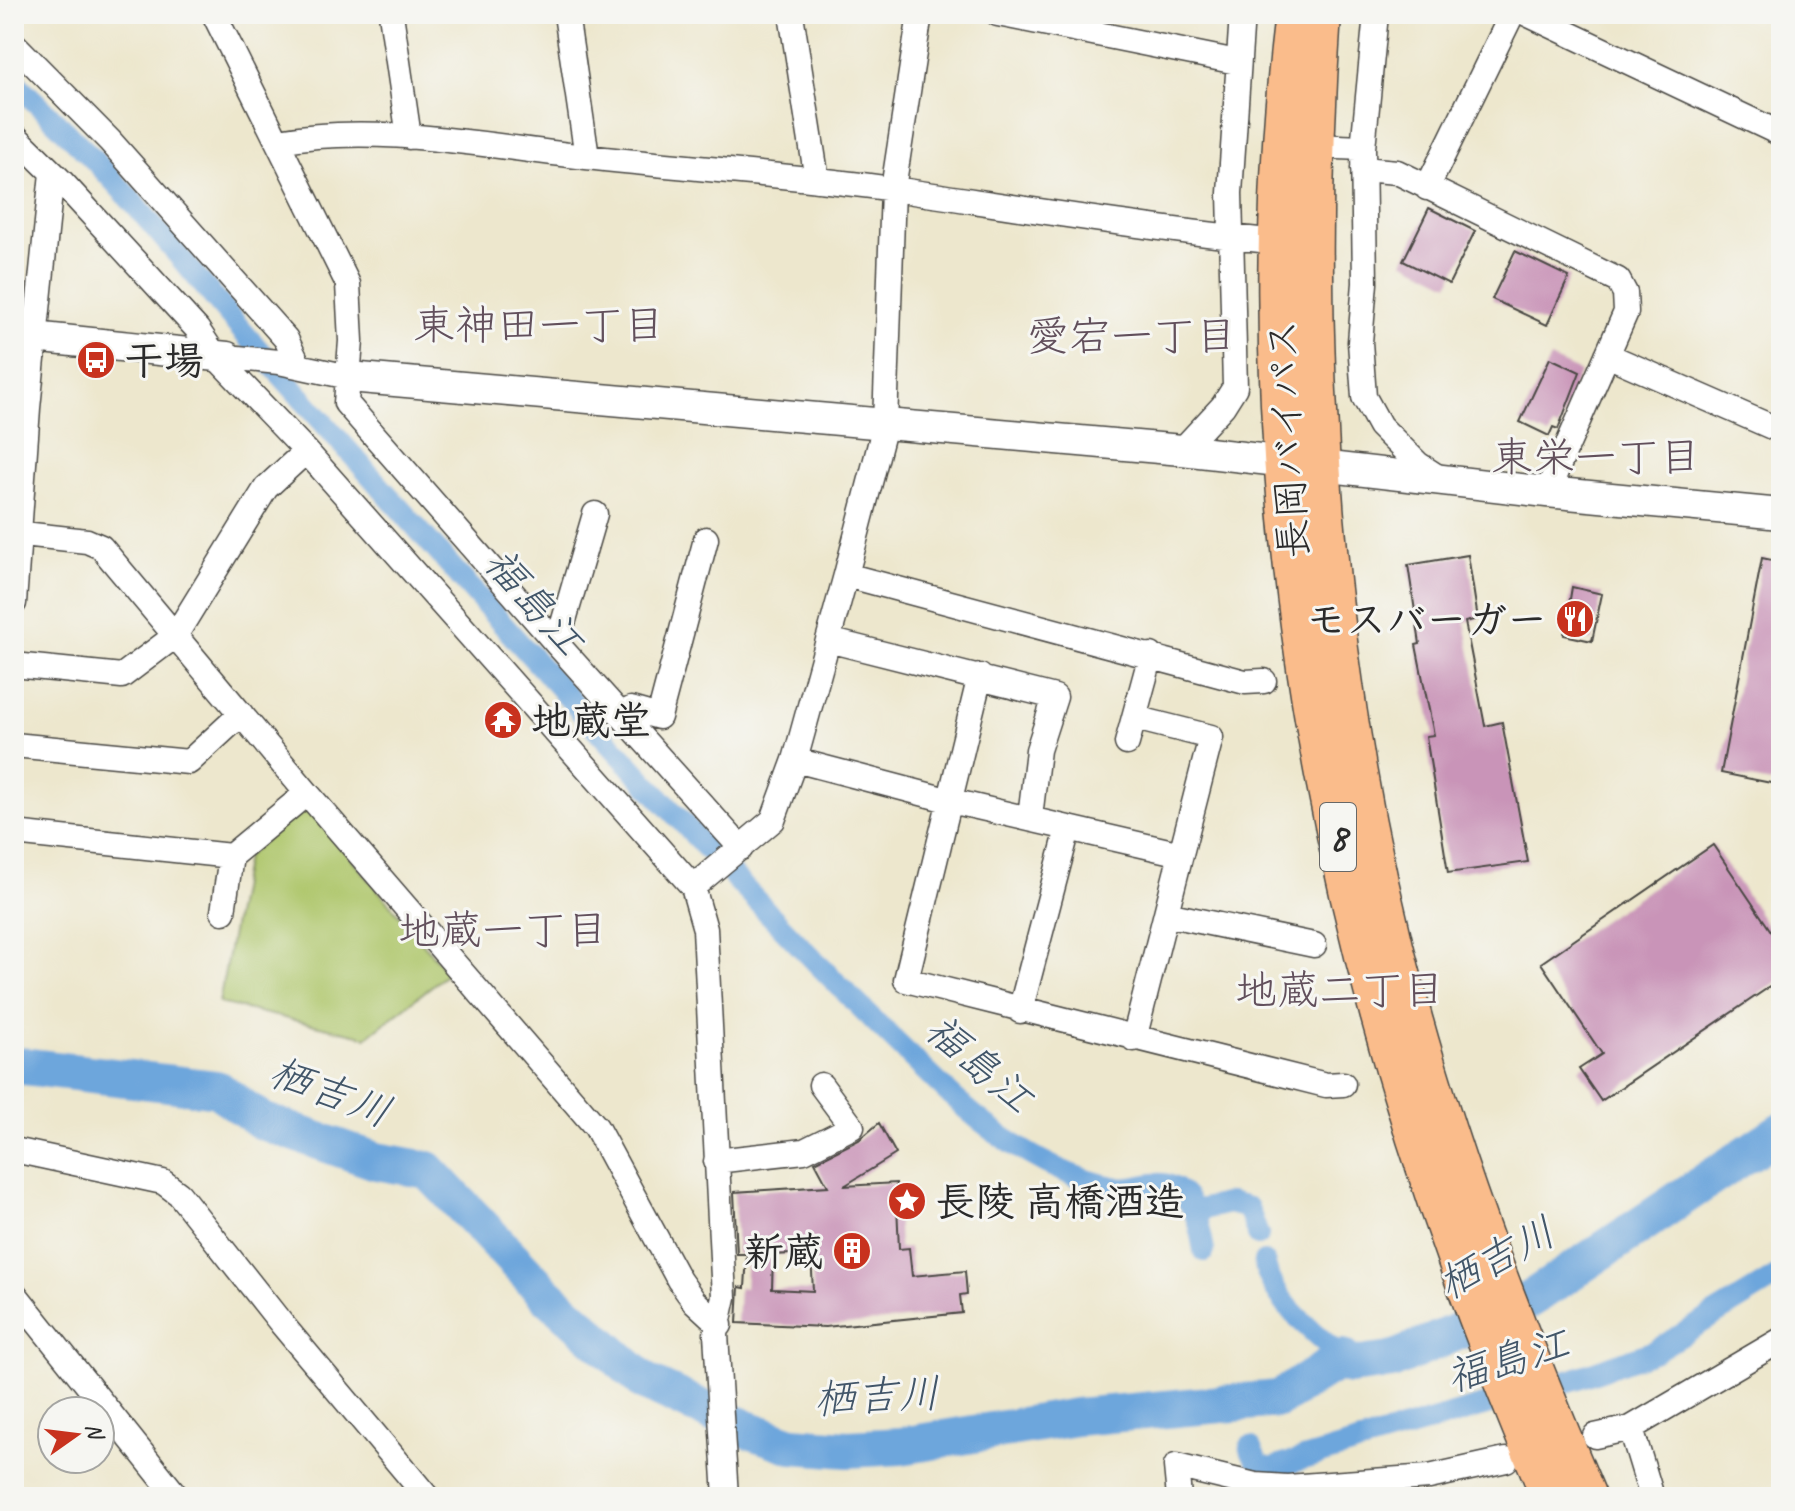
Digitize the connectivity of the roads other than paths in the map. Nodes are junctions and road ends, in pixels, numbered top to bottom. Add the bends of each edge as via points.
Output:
1 (214, 14) edge
2 (391, 14) edge
3 (566, 14) edge
4 (791, 14) edge
5 (920, 14) edge
6 (998, 14) edge
7 (1242, 14) edge
8 (1295, 14) edge
9 (1321, 14) edge
10 (1376, 14) edge
11 (1512, 14) edge
12 (1527, 14) edge
13 (14, 44) edge
14 (1237, 62) junction
15 (1781, 134) edge
16 (14, 135) edge
17 (409, 137) junction
18 (278, 141) junction
19 (1313, 146) junction
20 (587, 157) junction
21 (1363, 159) junction
22 (52, 173) junction
23 (817, 180) junction
24 (1427, 188) junction
25 (893, 189) junction
26 (1232, 237) junction
27 (1278, 242) junction
28 (25, 336) edge
29 (1607, 355) junction
30 (221, 356) junction
31 (289, 364) junction
32 (349, 377) junction
33 (885, 425) junction
34 (1781, 431) edge
35 (1182, 450) junction
36 (306, 451) junction
37 (1304, 465) junction
38 (1438, 477) junction
39 (1547, 492) junction
40 (595, 514) dead end
41 (1781, 514) edge
42 (17, 534) edge
43 (706, 539) dead end
44 (846, 575) junction
45 (14, 603) edge
46 (175, 636) junction
47 (828, 640) junction
48 (557, 644) junction
49 (1151, 655) junction
50 (14, 665) edge
51 (980, 676) junction
52 (1264, 681) dead end
53 (241, 714) junction
54 (620, 715) junction
55 (1135, 718) junction
56 (1127, 743) dead end
57 (14, 745) edge
58 (795, 760) junction
59 (307, 793) junction
60 (951, 801) junction
61 (1030, 817) junction
62 (1068, 829) junction
63 (14, 833) edge
64 (738, 851) junction
65 (1181, 854) junction
66 (231, 856) junction
67 (700, 883) junction
68 (223, 912) dead end
69 (1166, 914) junction
70 (1314, 945) dead end
71 (1020, 1011) junction
72 (1134, 1039) junction
73 (1343, 1084) dead end
74 (821, 1085) dead end
75 (14, 1150) edge
76 (716, 1161) junction
77 (14, 1293) edge
78 (718, 1329) junction
79 (1781, 1340) edge
80 (1631, 1428) junction
81 (1546, 1441) junction
82 (726, 1494) edge
83 (177, 1497) edge
84 (427, 1497) edge
85 (1179, 1497) edge
86 (1552, 1497) edge
87 (1586, 1497) edge
88 (1652, 1497) edge

1 - 18 street
2 - 17 street
3 - 20 street
4 - 23 street
5 - 25 street
6 - 14 street
7 - 14 street
8 - 27 highway, 長岡バイパス / 8 via 1281,125
9 - 19 highway, 長岡バイパス / 8
10 - 21 street
11 - 24 street
12 - 15 street
13 - 31 street via 110,141 286,339
14 - 26 street
16 - 22 street
17 - 18 street via 313,135
17 - 20 street
18 - 32 street via 348,284
19 - 21 street
19 - 37 highway, 長岡バイパス / 8
20 - 23 street
21 - 24 street
21 - 38 street via 1364,397 1380,426
22 - 28 street
22 - 30 street
23 - 25 street
24 - 29 street via 1618,280 1626,312
25 - 26 street
25 - 33 street
26 - 27 street
26 - 35 street via 1235,387
27 - 37 highway, 長岡バイパス / 8
28 - 30 street
28 - 42 street via 28,408
29 - 34 street
29 - 39 street
30 - 31 street
30 - 36 street
31 - 32 street
32 - 33 street
32 - 48 street via 346,403
33 - 35 street
33 - 44 street
35 - 37 street
36 - 46 street via 266,488
36 - 67 street
37 - 38 street
37 - 81 highway, 長岡バイパス / 8 via 1359,789 1452,1198
38 - 39 street
39 - 41 street
40 - 48 street
42 - 45 street
42 - 46 street via 101,547
43 - 54 street via 659,717 631,709
44 - 47 street
44 - 49 street
46 - 50 street via 122,676
46 - 53 street
47 - 51 street
47 - 58 street
48 - 54 street
49 - 52 street via 1245,682
49 - 55 street
51 - 60 street
51 - 61 street via 1055,697 1038,750
53 - 57 street via 189,762
53 - 59 street
54 - 64 street
55 - 56 street
55 - 65 street via 1211,737
58 - 60 street
58 - 64 street via 773,820
59 - 66 street
59 - 78 street via 596,1127 679,1280
60 - 61 street
60 - 71 street via 906,980
61 - 62 street
62 - 65 street
62 - 71 street
63 - 66 street
64 - 67 street
65 - 69 street
66 - 68 street
67 - 76 street
69 - 70 street
69 - 72 street
71 - 72 street
72 - 73 street via 1326,1085
74 - 76 street via 852,1127 804,1151
75 - 84 street via 163,1182 179,1194
76 - 78 street via 724,1297
77 - 83 street
78 - 82 street
79 - 80 street
80 - 81 street
80 - 88 street
81 - 85 street via 1429,1477 1287,1487 1176,1466
81 - 86 highway, 長岡バイパス / 8
81 - 87 highway, 長岡バイパス / 8

